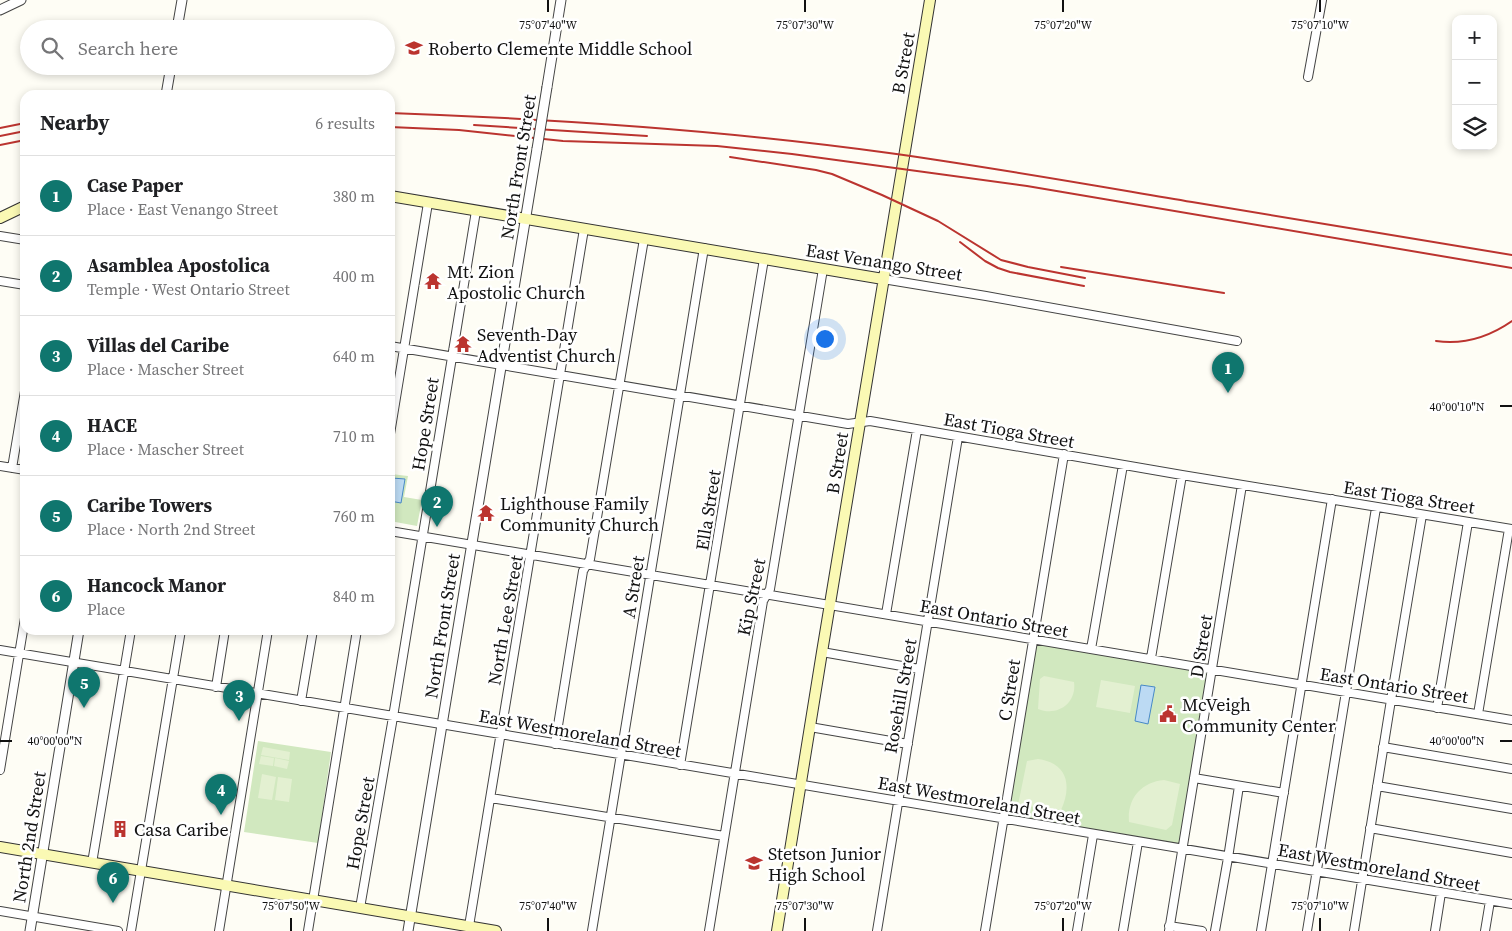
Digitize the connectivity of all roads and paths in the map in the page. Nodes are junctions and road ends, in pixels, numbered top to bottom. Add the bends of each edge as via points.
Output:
1 (21, 0) edge
2 (182, 0) edge
3 (562, 0) edge
4 (930, 0) edge
5 (1322, 0) edge
6 (0, 10) edge
7 (179, 20) edge
8 (169, 75) edge
9 (1308, 77) dead end
10 (167, 90) edge
11 (395, 197) edge
12 (428, 203) junction
13 (20, 208) edge
14 (476, 211) junction
15 (0, 218) edge
16 (526, 219) junction
17 (584, 229) junction
18 (0, 236) edge
19 (20, 239) edge
20 (644, 239) junction
21 (704, 248) junction
22 (764, 259) junction
23 (823, 269) junction
24 (883, 280) junction
25 (0, 281) edge
26 (20, 284) edge
27 (1237, 341) dead end
28 (395, 347) edge
29 (404, 349) junction
30 (451, 356) junction
31 (501, 365) junction
32 (560, 375) junction
33 (619, 385) junction
34 (680, 396) junction
35 (395, 404) edge
36 (740, 406) junction
37 (799, 415) junction
38 (20, 421) edge
39 (860, 424) junction
40 (917, 430) junction
41 (958, 437) junction
42 (1064, 454) junction
43 (1123, 465) junction
44 (0, 466) edge
45 (12, 468) junction
46 (20, 469) edge
47 (1182, 475) junction
48 (1242, 485) junction
49 (1332, 500) junction
50 (1376, 508) junction
51 (1422, 514) junction
52 (1468, 522) junction
53 (1510, 529) edge
54 (395, 533) edge
55 (422, 537) junction
56 (472, 546) junction
57 (531, 555) junction
58 (586, 564) junction
59 (650, 575) junction
60 (710, 586) junction
61 (767, 595) junction
62 (830, 605) junction
63 (886, 614) junction
64 (928, 622) junction
65 (22, 635) edge
66 (78, 635) edge
67 (130, 635) edge
68 (180, 635) edge
69 (224, 635) edge
70 (267, 635) edge
71 (312, 635) edge
72 (356, 635) edge
73 (1033, 640) junction
74 (1092, 649) junction
75 (0, 650) edge
76 (822, 652) junction
77 (19, 654) junction
78 (1151, 658) junction
79 (74, 663) junction
80 (919, 669) junction
81 (1212, 669) junction
82 (124, 671) junction
83 (172, 679) junction
84 (1302, 685) junction
85 (216, 687) junction
86 (1346, 692) junction
87 (258, 694) junction
88 (1390, 700) junction
89 (301, 701) junction
90 (1437, 708) junction
91 (344, 709) junction
92 (1478, 714) junction
93 (393, 717) junction
94 (1512, 720) edge
95 (442, 725) junction
96 (810, 727) junction
97 (500, 735) junction
98 (555, 744) junction
99 (908, 744) junction
100 (1383, 747) junction
101 (620, 755) junction
102 (680, 765) junction
103 (1512, 769) edge
104 (0, 770) edge
105 (735, 774) junction
106 (1194, 778) junction
107 (800, 786) junction
108 (1239, 786) junction
109 (1377, 786) junction
110 (1284, 793) junction
111 (490, 798) junction
112 (898, 802) junction
113 (1512, 809) edge
114 (610, 817) junction
115 (1003, 820) junction
116 (1370, 828) junction
117 (1093, 835) junction
118 (724, 836) junction
119 (1138, 842) junction
120 (0, 848) edge
121 (1182, 850) junction
122 (1512, 853) edge
123 (42, 855) junction
124 (1228, 858) junction
125 (92, 863) junction
126 (1273, 864) junction
127 (141, 871) junction
128 (1317, 871) junction
129 (1362, 879) junction
130 (226, 886) junction
131 (1441, 893) junction
132 (313, 900) junction
133 (1490, 901) junction
134 (1512, 904) edge
135 (360, 908) junction
136 (0, 911) edge
137 (32, 917) junction
138 (411, 917) junction
139 (469, 926) junction
140 (1169, 928) edge
141 (30, 931) edge
142 (118, 931) edge
143 (131, 931) edge
144 (219, 931) edge
145 (308, 931) edge
146 (408, 931) edge
147 (496, 931) edge
148 (592, 931) edge
149 (709, 931) edge
150 (777, 931) edge
151 (877, 931) edge
152 (985, 931) edge
153 (1077, 931) edge
154 (1123, 931) edge
155 (1202, 931) edge
156 (1215, 931) edge
157 (1261, 931) edge
158 (1307, 931) edge
159 (1354, 931) edge
160 (1434, 931) edge
161 (1485, 931) edge

1 - 6 street
2 - 7 street
3 - 16 street, North Front Street, bridge
4 - 24 main road, B Street
5 - 9 street
8 - 10 street
11 - 12 main road, East Venango Street
12 - 14 main road, East Venango Street
12 - 29 street
13 - 15 main road
14 - 16 main road, East Venango Street
14 - 30 street, Hope Street
16 - 17 main road, East Venango Street
16 - 31 street, North Front Street
17 - 20 main road, East Venango Street
17 - 32 street, North Lee Street
18 - 19 street
20 - 21 main road, East Venango Street
20 - 33 street
21 - 22 main road, East Venango Street
21 - 34 street, A Street
22 - 23 main road, East Venango Street
22 - 36 street, Ella Street
23 - 24 main road, East Venango Street
23 - 37 street, Kip Street
24 - 27 street, East Venango Street
24 - 39 main road, B Street
25 - 26 street
28 - 29 street, East Tioga Street
29 - 30 street, East Tioga Street
29 - 35 street
30 - 31 street, East Tioga Street
30 - 55 street, Hope Street
31 - 32 street, East Tioga Street
31 - 56 street, North Front Street
32 - 33 street, East Tioga Street
32 - 57 street, North Lee Street
33 - 34 street, East Tioga Street
33 - 58 street via 590,559
34 - 36 street, East Tioga Street
34 - 59 street, A Street
36 - 37 street, East Tioga Street
36 - 60 street, Ella Street
37 - 39 street, East Tioga Street
37 - 61 street, Kip Street
38 - 45 street
39 - 40 street, East Tioga Street via 870,421
39 - 62 main road, B Street
40 - 41 street, East Tioga Street
40 - 63 street
41 - 42 street, East Tioga Street
41 - 64 street, Rosehill Street
42 - 43 street, East Tioga Street
42 - 73 street, C Street
43 - 47 street, East Tioga Street
43 - 74 street
44 - 45 street
45 - 46 street
47 - 48 street, East Tioga Street
47 - 78 street
48 - 49 street, East Tioga Street
48 - 81 street, D Street
49 - 50 street, East Tioga Street
49 - 84 street
50 - 51 street, East Tioga Street
50 - 86 street
51 - 52 street, East Tioga Street
51 - 88 street
52 - 53 street, East Tioga Street
52 - 90 street
53 - 92 street
54 - 55 street, East Ontario Street
55 - 56 street, East Ontario Street
55 - 93 street, Hope Street
56 - 57 street, East Ontario Street
56 - 95 street, North Front Street
57 - 58 street, East Ontario Street
57 - 97 street, North Lee Street
58 - 59 street, East Ontario Street
58 - 98 street
59 - 60 street, East Ontario Street
59 - 101 street, A Street
60 - 61 street, East Ontario Street
60 - 102 street, Ella Street
61 - 62 street, East Ontario Street
61 - 105 street, Kip Street via 763,601
62 - 63 street, East Ontario Street
62 - 76 main road, B Street
63 - 64 street, East Ontario Street
64 - 73 street, East Ontario Street
64 - 80 street, Rosehill Street
65 - 77 street
66 - 79 street, North 2nd Street
67 - 82 street
68 - 83 street
69 - 85 street
70 - 87 street
71 - 89 street
72 - 91 street
73 - 74 street, East Ontario Street
73 - 115 street, C Street
74 - 78 street, East Ontario Street
75 - 77 street, East Westmoreland Street
76 - 80 street
76 - 96 main road, B Street
77 - 79 street, East Westmoreland Street
77 - 104 street
78 - 81 street, East Ontario Street
79 - 82 street, East Westmoreland Street
79 - 123 street, North 2nd Street
80 - 99 street, Rosehill Street
81 - 84 street, East Ontario Street
81 - 106 street, D Street
82 - 83 street, East Westmoreland Street
82 - 125 street
83 - 85 street, East Westmoreland Street
83 - 127 street
84 - 86 street, East Ontario Street
84 - 110 street
85 - 87 street, East Westmoreland Street
86 - 88 street, East Ontario Street
86 - 128 street
87 - 89 street, East Westmoreland Street
87 - 130 street
88 - 90 street, East Ontario Street
88 - 100 street
89 - 91 street, East Westmoreland Street
90 - 92 street, East Ontario Street
91 - 93 street, East Westmoreland Street
91 - 132 street
92 - 94 street, East Ontario Street
93 - 95 street, East Westmoreland Street
93 - 135 street, Hope Street
95 - 97 street, East Westmoreland Street
95 - 138 street, North Front Street
96 - 99 street
96 - 107 main road, B Street
97 - 98 street, East Westmoreland Street
97 - 111 street, North Lee Street
98 - 101 street, East Westmoreland Street
99 - 112 street, Rosehill Street
100 - 103 street
100 - 109 street
101 - 102 street, East Westmoreland Street
101 - 114 street, A Street
102 - 105 street, East Westmoreland Street
105 - 107 street, East Westmoreland Street
105 - 118 street, Kip Street
106 - 108 street
106 - 121 street, D Street
107 - 112 street, East Westmoreland Street
107 - 150 main road, B Street
108 - 110 street
108 - 124 street
109 - 113 street
109 - 116 street
110 - 126 street
111 - 114 street
111 - 139 street, North Lee Street
112 - 115 street, East Westmoreland Street
112 - 151 street, Rosehill Street
114 - 118 street
114 - 148 street, A Street
115 - 117 street, East Westmoreland Street
115 - 152 street, C Street
116 - 122 street
116 - 129 street
117 - 119 street, East Westmoreland Street
117 - 153 street
118 - 149 street, Kip Street
119 - 121 street, East Westmoreland Street
119 - 154 street
120 - 123 main road
121 - 124 street, East Westmoreland Street
121 - 140 street, D Street
123 - 125 main road
123 - 137 street, North 2nd Street
124 - 126 street, East Westmoreland Street
124 - 156 street
125 - 127 main road
126 - 128 street, East Westmoreland Street
126 - 157 street
127 - 130 main road
127 - 143 street
128 - 129 street, East Westmoreland Street
128 - 158 street
129 - 131 street, East Westmoreland Street
129 - 159 street
130 - 132 main road
130 - 144 street
131 - 133 street, East Westmoreland Street
131 - 160 street
132 - 135 main road
132 - 145 street
133 - 134 street, East Westmoreland Street
133 - 161 street
135 - 138 main road
136 - 137 street
137 - 141 street, North 2nd Street
137 - 142 street
138 - 139 main road
138 - 146 street, North Front Street
139 - 147 main road
140 - 155 street

